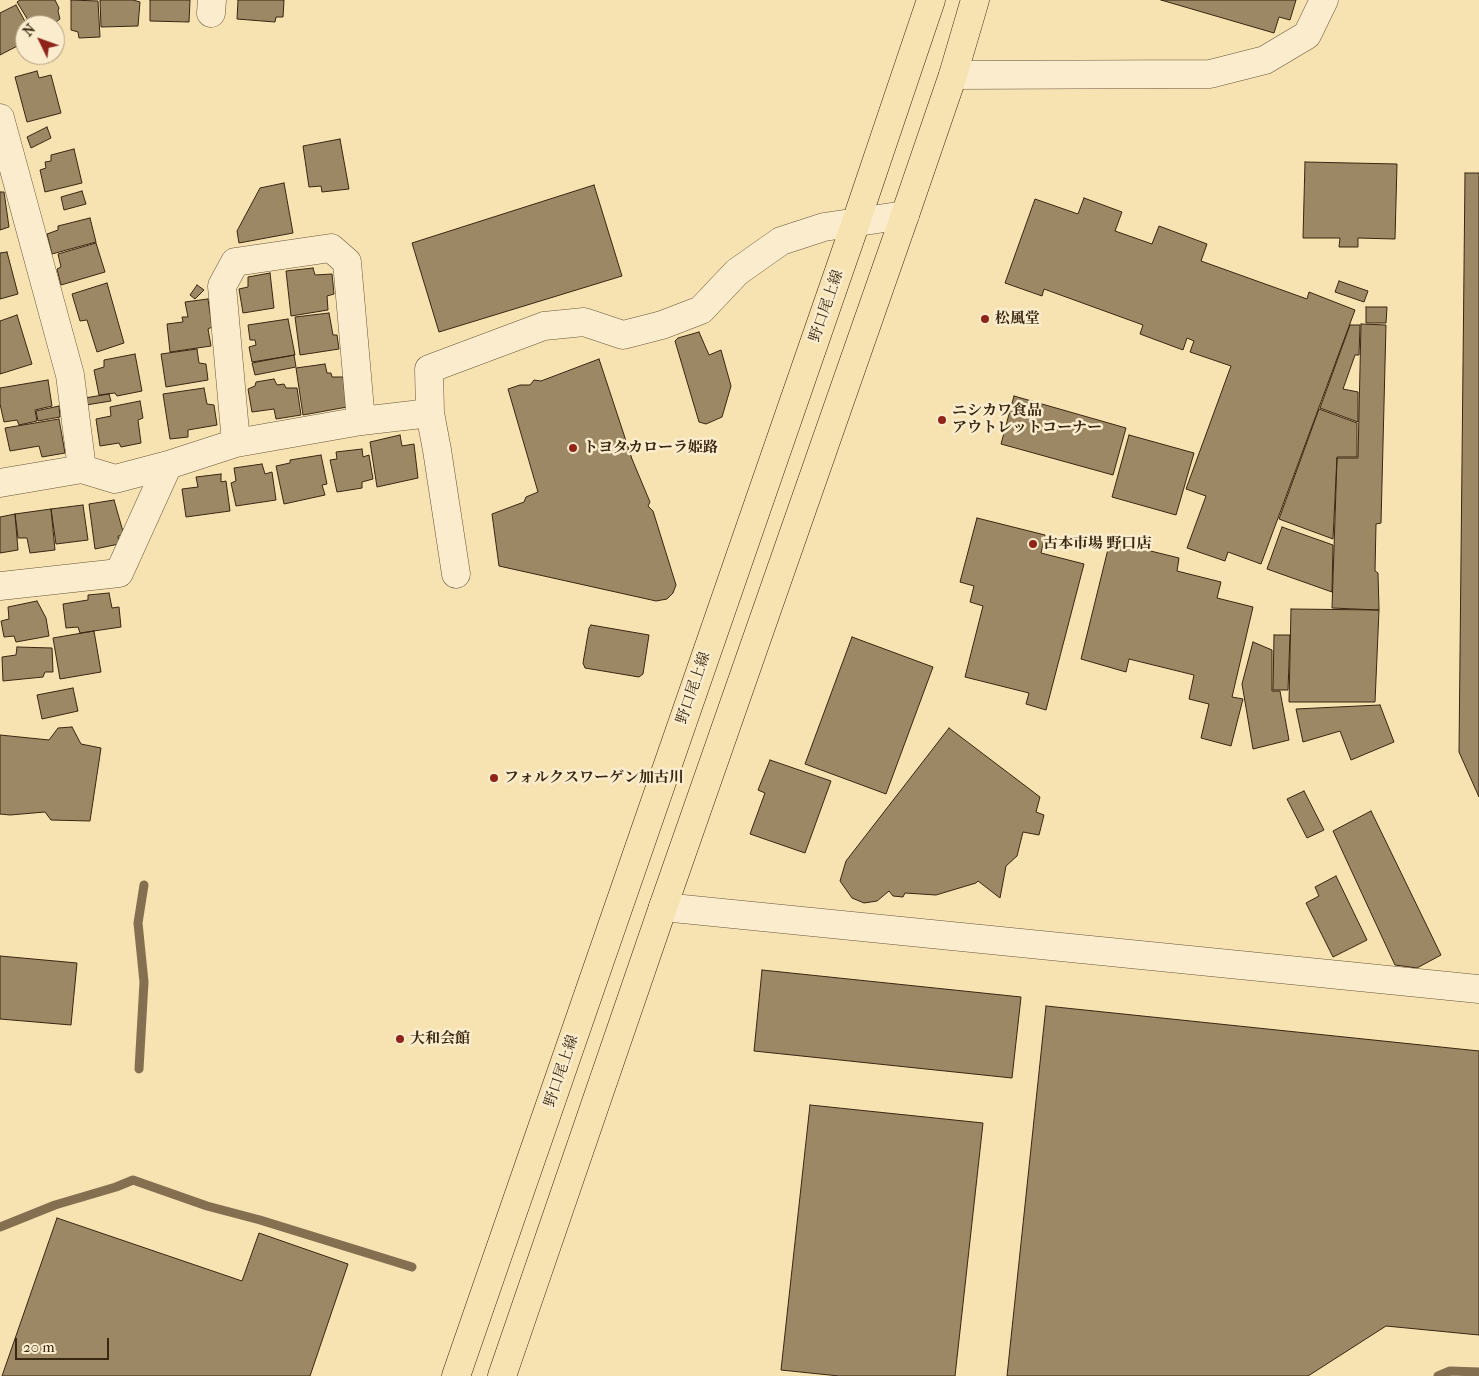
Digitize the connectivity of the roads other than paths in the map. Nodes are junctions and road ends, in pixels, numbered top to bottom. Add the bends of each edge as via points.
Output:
1 (931, 0) edge
2 (975, 0) edge
3 (1324, 0) edge
4 (953, 75) junction
5 (0, 118) edge
6 (905, 216) junction
7 (856, 222) junction
8 (430, 413) junction
9 (361, 421) junction
10 (236, 443) junction
11 (168, 465) junction
12 (82, 469) junction
13 (0, 484) edge
14 (456, 574) dead end
15 (0, 586) edge
16 (663, 907) junction
17 (1479, 989) edge
18 (456, 1376) edge
19 (502, 1376) edge

1 - 7 main road, 野口尾上線
2 - 4 main road
3 - 4 street via 1307,35 1264,60 1210,74
4 - 6 main road
5 - 12 street via 70,374
6 - 7 street
6 - 16 main road
7 - 8 street via 781,241 737,272 701,310 662,325 623,335 584,322 544,326 429,369
7 - 18 main road, 野口尾上線
8 - 9 street
8 - 14 street
9 - 10 street
9 - 10 street via 347,262 331,248 235,262 222,286
10 - 11 street
11 - 12 street via 115,479
11 - 15 street via 119,573
12 - 13 street
16 - 17 street
16 - 19 main road

